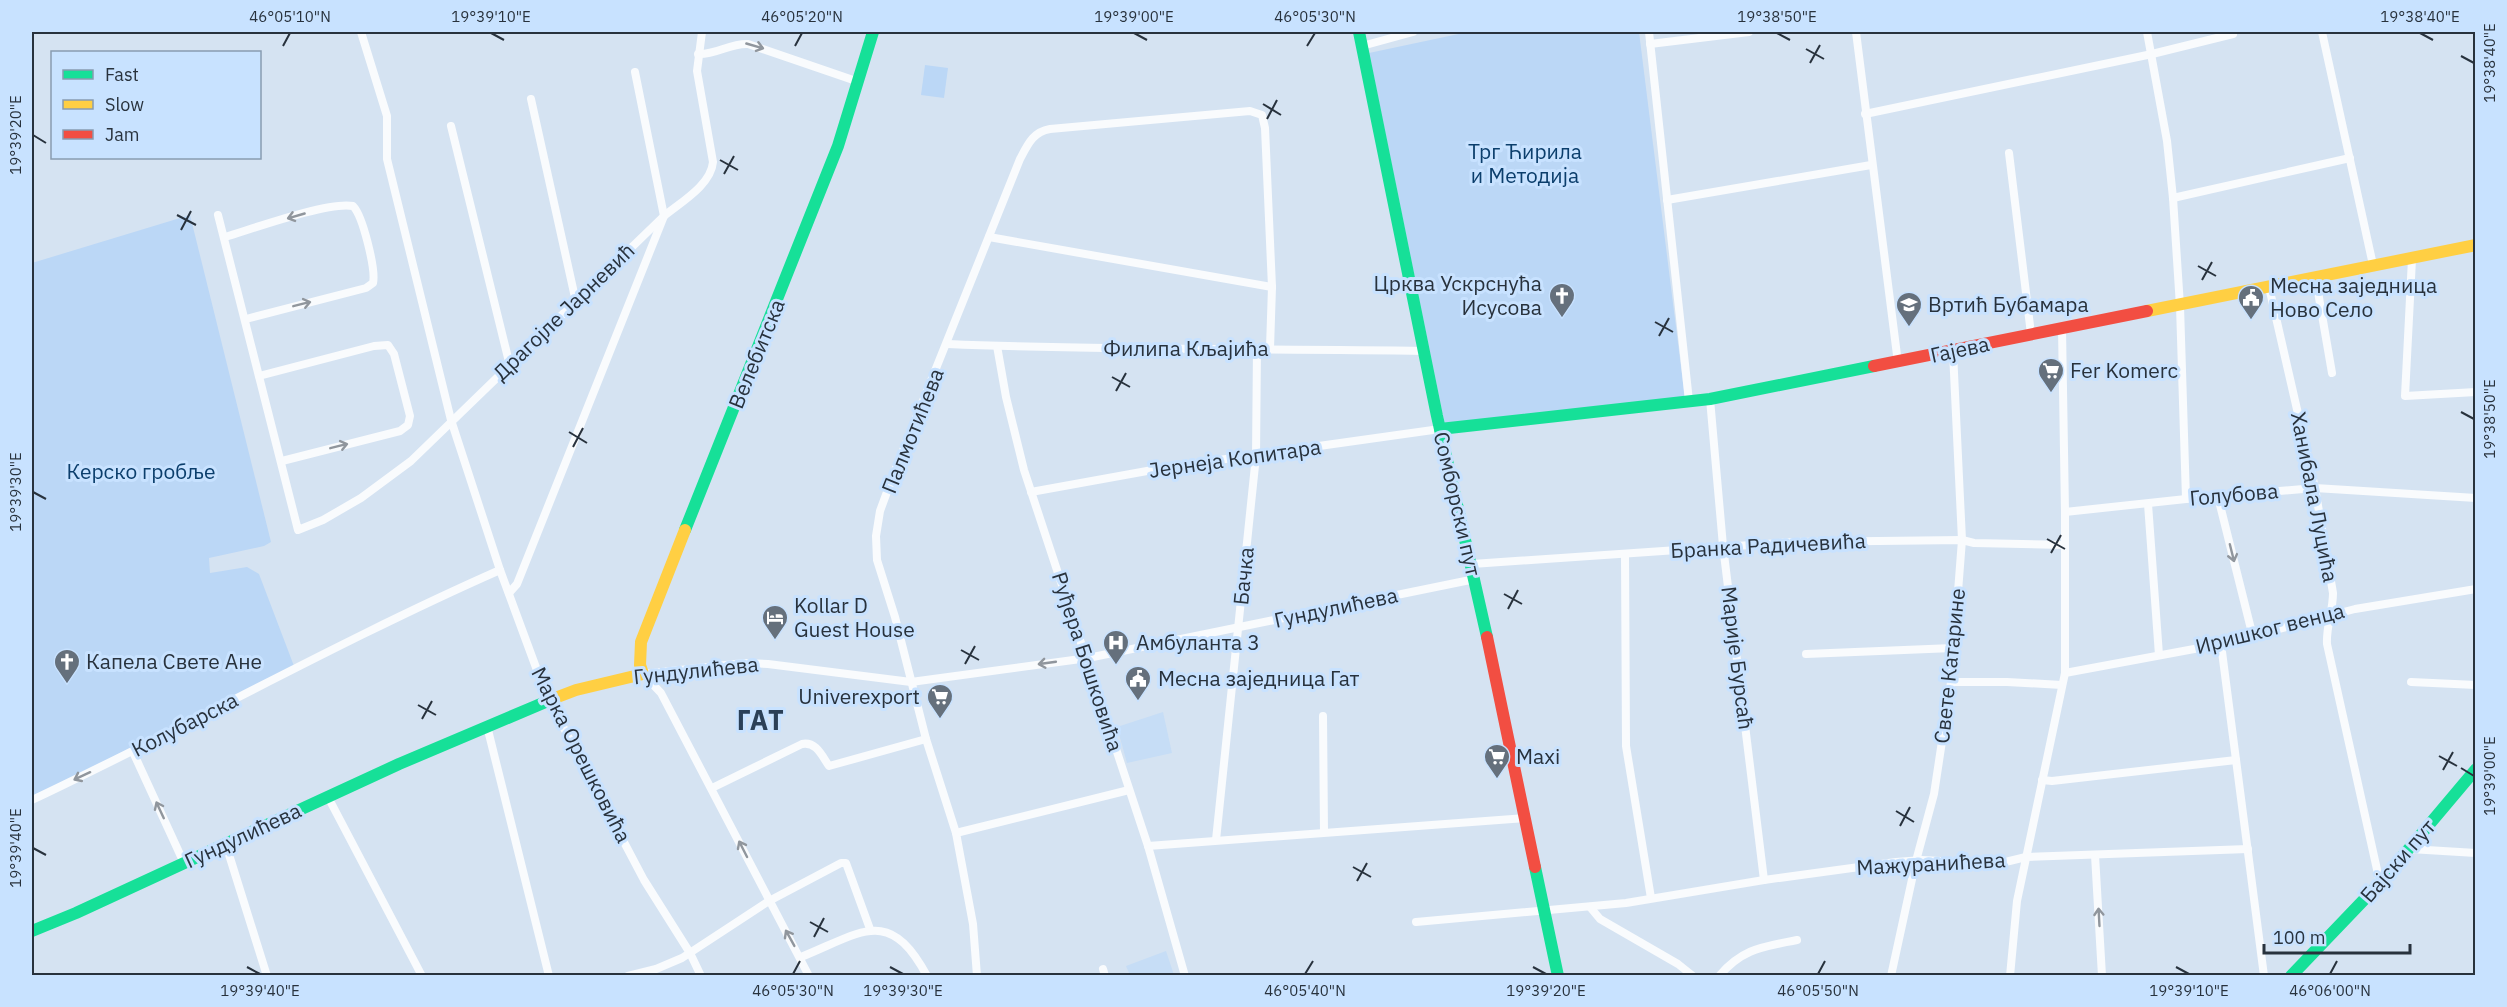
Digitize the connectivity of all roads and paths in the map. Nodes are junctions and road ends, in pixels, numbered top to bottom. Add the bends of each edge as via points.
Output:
1 (361, 32) edge
2 (702, 32) edge
3 (873, 32) edge
4 (1359, 32) edge
5 (1413, 32) edge
6 (1649, 32) edge
7 (1749, 32) edge
8 (1856, 32) edge
9 (2148, 32) edge
10 (2322, 32) edge
11 (2233, 34) dead end
12 (1650, 44) junction
13 (1362, 46) junction
14 (698, 54) junction
15 (2152, 54) junction
16 (635, 72) dead end
17 (859, 82) junction
18 (531, 99) dead end
19 (1865, 114) junction
20 (451, 126) dead end
21 (2009, 153) dead end
22 (2350, 158) junction
23 (1871, 165) junction
24 (2173, 198) junction
25 (1667, 200) junction
26 (218, 215) dead end
27 (664, 216) junction
28 (225, 237) junction
29 (989, 237) junction
30 (635, 245) junction
31 (2475, 245) edge
32 (648, 256) junction
33 (2412, 258) junction
34 (2373, 265) junction
35 (2319, 278) junction
36 (1272, 287) junction
37 (2269, 287) junction
38 (576, 302) junction
39 (2180, 306) junction
40 (246, 319) junction
41 (2062, 328) junction
42 (2031, 334) junction
43 (948, 344) junction
44 (997, 346) junction
45 (1257, 348) junction
46 (1270, 348) junction
47 (1425, 351) junction
48 (1953, 352) junction
49 (1898, 363) junction
50 (510, 366) junction
51 (2332, 373) dead end
52 (259, 376) junction
53 (2475, 392) edge
54 (1710, 399) junction
55 (1689, 401) junction
56 (451, 420) junction
57 (1440, 429) junction
58 (1256, 456) junction
59 (282, 461) junction
60 (2315, 489) junction
61 (1031, 492) junction
62 (2218, 496) junction
63 (2475, 498) edge
64 (2186, 499) junction
65 (2148, 504) junction
66 (2065, 512) junction
67 (1962, 540) junction
68 (2065, 545) junction
69 (1723, 546) junction
70 (1625, 554) junction
71 (1472, 564) junction
72 (500, 570) junction
73 (1475, 579) junction
74 (2475, 589) edge
75 (509, 593) junction
76 (2329, 616) junction
77 (1239, 627) junction
78 (2253, 637) junction
79 (2222, 644) junction
80 (1953, 648) junction
81 (1806, 654) dead end
82 (2159, 655) junction
83 (1088, 658) junction
84 (2065, 673) junction
85 (643, 674) junction
86 (910, 682) junction
87 (1951, 682) junction
88 (2411, 682) dead end
89 (2062, 685) junction
90 (2475, 685) edge
91 (549, 700) junction
92 (1323, 716) dead end
93 (487, 726) junction
94 (926, 739) junction
95 (134, 752) junction
96 (2236, 760) junction
97 (2475, 768) edge
98 (2042, 780) junction
99 (712, 788) junction
100 (1129, 790) junction
101 (328, 796) junction
102 (32, 800) edge
103 (1526, 818) junction
104 (1324, 832) junction
105 (956, 833) junction
106 (1216, 840) junction
107 (226, 844) junction
108 (1148, 846) junction
109 (2248, 849) junction
110 (2410, 849) junction
111 (2475, 853) edge
112 (2096, 855) junction
113 (2026, 857) junction
114 (1916, 861) junction
115 (184, 863) junction
116 (1764, 880) junction
117 (2380, 883) junction
118 (1651, 898) junction
119 (769, 901) junction
120 (1590, 907) junction
121 (1544, 912) junction
122 (1416, 922) dead end
123 (870, 929) junction
124 (32, 931) edge
125 (1797, 940) dead end
126 (690, 953) junction
127 (801, 957) junction
128 (267, 975) edge
129 (422, 975) edge
130 (549, 975) edge
131 (628, 975) edge
132 (701, 975) edge
133 (809, 975) edge
134 (927, 975) edge
135 (977, 975) edge
136 (1185, 975) edge
137 (1558, 975) edge
138 (1693, 975) edge
139 (1719, 975) edge
140 (1891, 975) edge
141 (2010, 975) edge
142 (2102, 975) edge
143 (2264, 975) edge
144 (2291, 975) edge

1 - 56 street, Марка Орешковића via 387,116 387,159
2 - 14 street, Драгојле Јарневић
3 - 17 street, Велебитска
4 - 13 street, Сомборски пут
5 - 13 street
6 - 12 street
7 - 12 street
8 - 19 street
9 - 15 street
10 - 22 street
11 - 15 street
12 - 25 street
13 - 47 street, Сомборски пут
14 -> 17 street via 748,44
14 - 27 street, Драгојле Јарневић via 697,71 712,170
15 - 19 street
15 - 24 street
16 - 27 street
17 - 85 street, Велебитска via 808,225 641,642
18 - 38 street
19 - 23 street
20 - 50 street
21 - 42 street
22 - 24 street
22 - 34 street
23 - 25 street
23 - 49 street
24 - 39 street
25 - 55 street
26 - 28 street
27 - 30 street, Драгојле Јарневић
27 - 32 street
28 - 40 street
40 -> 28 street via 355,292 374,283 373,269 353,206 319,210
29 - 36 street
29 - 36 street, Палмотићева via 1020,159 1041,130 1250,111 1262,115 1265,128
29 - 43 street, Палмотићева
30 - 32 street via 644,247
30 - 38 street, Драгојле Јарневић
31 - 33 street, Гајева
32 - 75 street via 526,563
33 - 34 street, Гајева
33 - 53 street via 2405,396
34 - 35 street, Гајева
35 - 37 street, Гајева
35 - 51 street via 2317,286
36 - 46 street
37 - 39 street, Гајева
37 - 60 street, Ханибала Луцића
38 - 50 street, Драгојле Јарневић
39 - 41 street, Гајева
39 - 64 street
40 - 52 street
41 - 42 street, Гајева
41 - 66 street
42 - 48 street, Гајева
43 - 44 street, Филипа Кљајића
43 - 86 street, Палмотићева via 894,473 880,511 876,536 877,560
44 - 45 street, Филипа Кљајића
44 - 61 street, Руђера Бошковића via 1015,440
45 - 46 street, Филипа Кљајића
45 - 58 street, Бачка
46 - 47 street, Филипа Кљајића
47 - 57 street, Сомборски пут
48 - 49 street, Гајева
48 - 67 street, Свете Катарине
49 - 54 street, Гајева
50 - 56 street, Драгојле Јарневић
52 - 59 street
59 -> 52 street via 400,431 408,425 410,416 394,354 388,345 374,346
54 - 55 street, Гајева
54 - 69 street, Марије Бурсаћ
55 - 57 street, Гајева
56 - 59 street, Драгојле Јарневић via 411,461 361,498 298,530
56 - 72 street, Марка Орешковића
57 - 58 street, Јернеја Копитара
57 - 71 street, Сомборски пут
58 - 61 street, Јернеја Копитара
58 - 77 street, Бачка
60 - 62 street, Голубова
60 - 63 street, Голубова
60 - 76 street, Ханибала Луцића via 2333,593
61 - 83 street, Руђера Бошковића
62 - 64 street, Голубова
62 -> 78 street
64 - 65 street, Голубова
65 - 66 street, Голубова
65 - 82 street
66 - 68 street
67 - 68 street, Бранка Радичевића
67 - 69 street, Бранка Радичевића
67 - 80 street, Свете Катарине
68 - 84 street
69 - 70 street, Бранка Радичевића
69 - 116 street, Марије Бурсаћ
70 - 71 street, Бранка Радичевића
70 - 118 street via 1626,746
71 - 73 street, Сомборски пут
72 - 75 street, Марка Орешковића
72 - 95 street, Колубарска via 314,658
73 - 77 street, Гундулићева
73 - 103 street, Сомборски пут
74 - 76 street, Иришког венца
75 - 91 street, Марка Орешковића
76 - 78 street, Иришког венца
76 - 117 street, Ханибала Луцића via 2327,644
77 - 83 street, Гундулићева
77 - 106 street, Бачка
78 - 79 street, Иришког венца
79 - 82 street, Иришког венца
79 - 96 street
80 - 81 street
80 - 87 street, Свете Катарине
82 - 84 street, Иришког венца
83 -> 86 street, Гундулићева
83 - 100 street, Руђера Бошковића
84 - 89 street
85 - 86 street, Гундулићева via 744,663
85 - 91 street, Гундулићева
85 - 99 street via 661,693
86 - 94 street, Палмотићева
87 - 89 street
87 - 114 street, Свете Катарине via 1934,794
88 - 90 street
89 - 98 street
91 - 93 street, Гундулићева
91 - 126 street, Марка Орешковића via 644,880
92 - 104 street
93 - 101 street, Гундулићева
93 - 130 street
94 - 99 street via 829,766 814,745 802,744
94 - 105 street, Палмотићева
95 -> 102 street, Колубарска
115 -> 95 street
96 - 98 street
96 - 109 street
97 - 110 street, Бајски пут
98 - 113 street
119 -> 99 street
100 - 105 street
100 - 108 street, Руђера Бошковића
101 - 107 street, Гундулићева
101 - 129 street
103 - 104 street
103 - 121 street, Сомборски пут
104 - 106 street
105 - 135 street, Палмотићева via 973,924
106 - 108 street
107 - 115 street, Гундулићева
107 - 128 street
108 - 136 street, Руђера Бошковића
109 - 112 street, Мажуранићева
109 - 143 street
110 - 111 street
110 - 117 street, Бајски пут
112 - 113 street, Мажуранићева
142 -> 112 street
113 - 114 street, Мажуранићева via 1997,864
113 - 141 street via 2017,901
114 - 116 street, Мажуранићева
114 - 140 street, Свете Катарине
115 - 124 street, Гундулићева
116 - 118 street, Мажуранићева
117 - 144 street, Бајски пут
118 - 120 street, Мажуранићева
119 - 123 street via 846,863
119 - 126 street
127 -> 119 street
120 - 121 street, Мажуранићева
120 - 138 street via 1600,918
121 - 122 street, Мажуранићева
121 - 137 street, Сомборски пут
123 - 127 street
123 - 134 street via 885,930 902,939
125 - 139 street via 1754,949 1732,961
126 - 131 street via 670,964
126 - 132 street, Марка Орешковића
127 - 133 street

